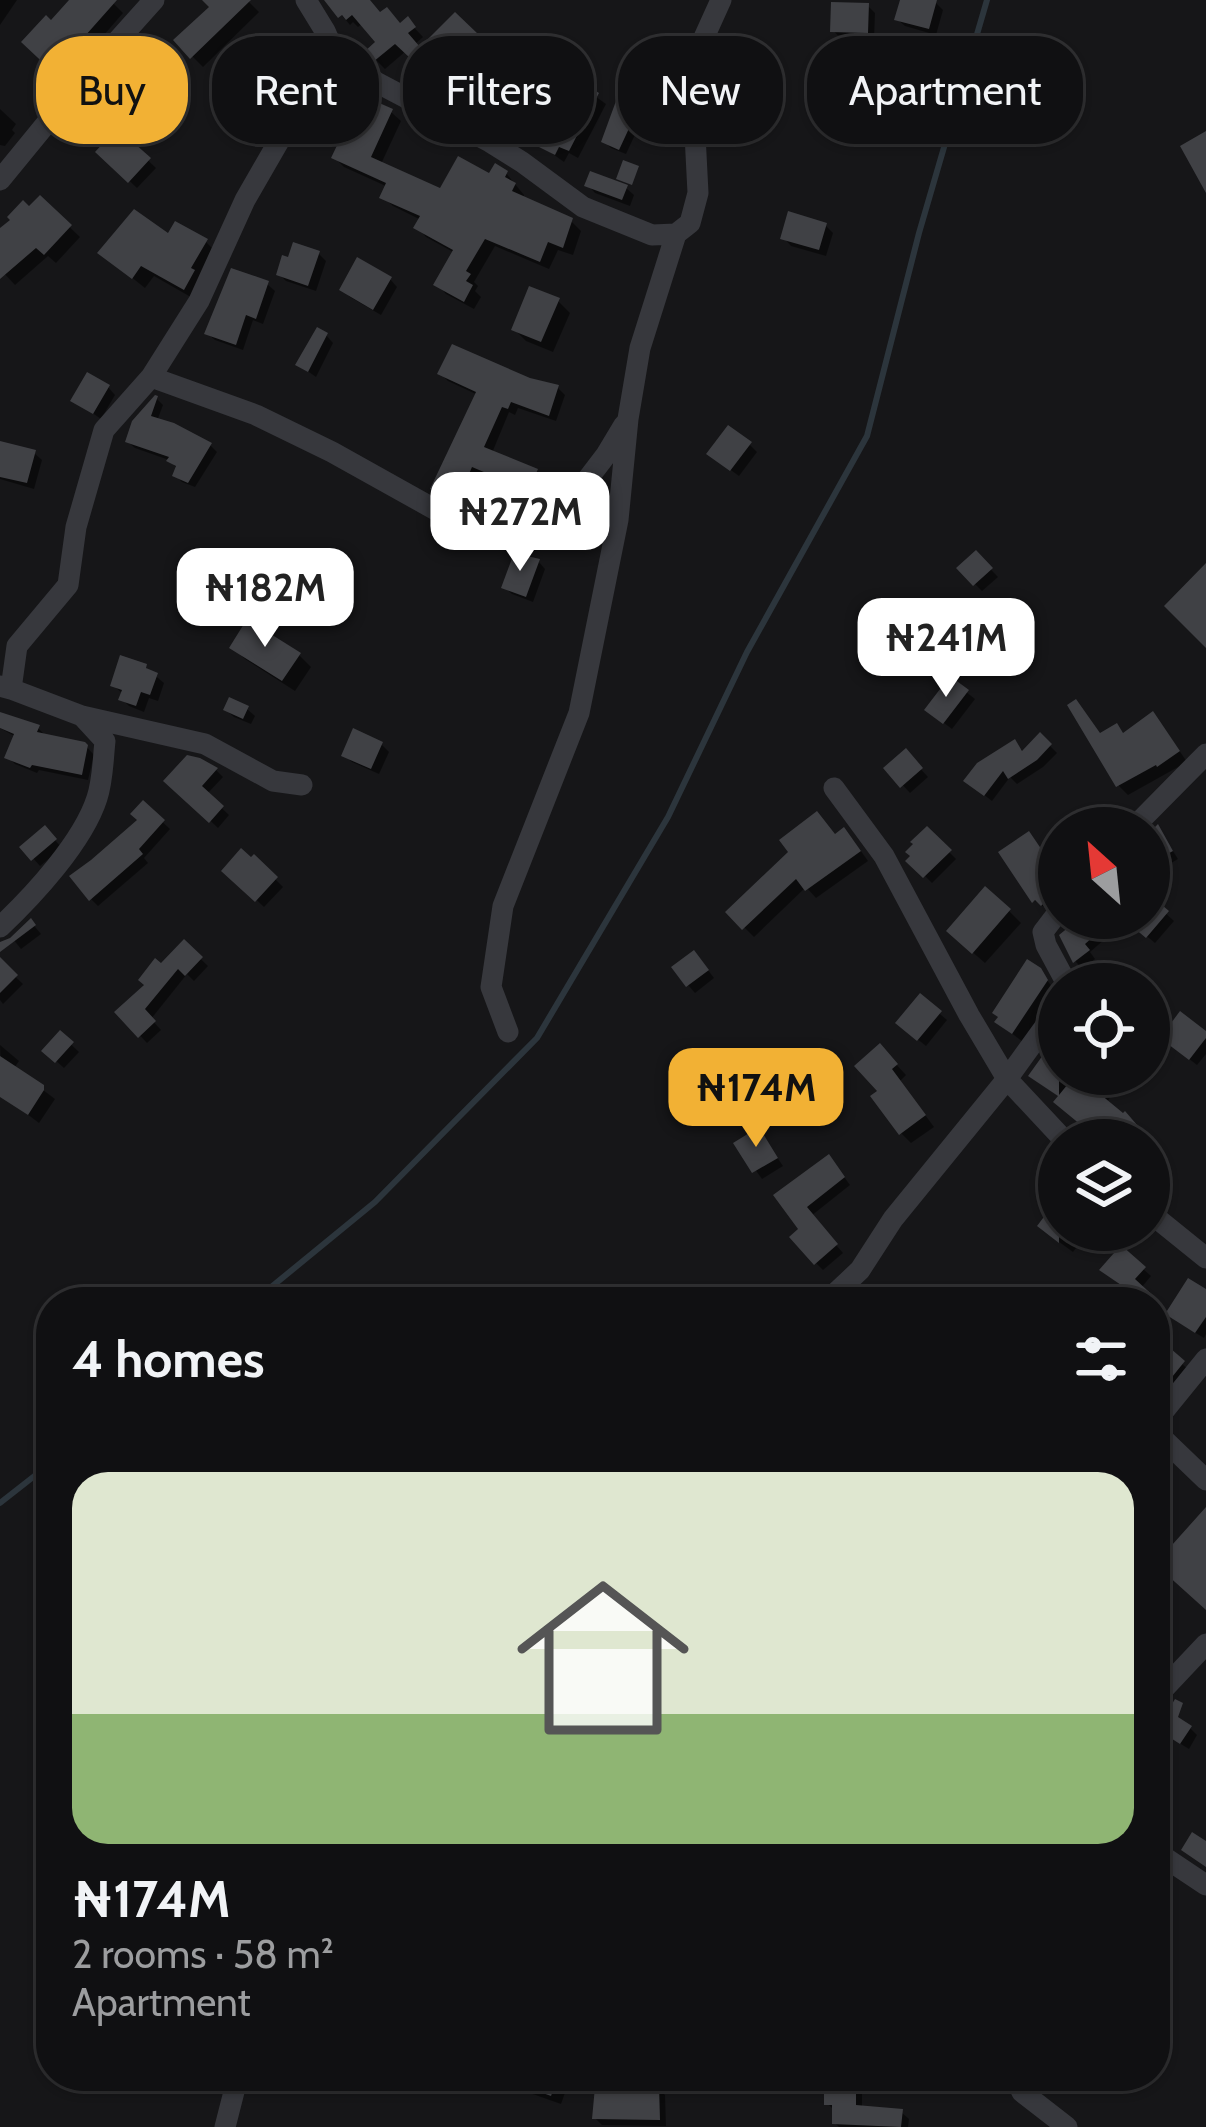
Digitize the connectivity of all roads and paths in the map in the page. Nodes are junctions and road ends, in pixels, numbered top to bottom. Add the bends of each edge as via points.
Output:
1 (154, 0) edge
2 (306, 0) edge
3 (721, 0) edge
4 (327, 36) edge
5 (379, 84) edge
6 (277, 144) edge
7 (0, 180) edge
8 (676, 234) junction
9 (151, 376) junction
10 (628, 418) junction
11 (6, 687) edge
12 (82, 716) junction
13 (1206, 754) edge
14 (302, 785) dead end
15 (834, 788) dead end
16 (1154, 807) edge
17 (0, 927) edge
18 (508, 1032) dead end
19 (1038, 1036) edge
20 (1007, 1079) junction
21 (1044, 1119) edge
22 (1170, 1229) edge
23 (1206, 1258) edge
24 (842, 1287) edge
25 (1206, 1359) edge
26 (1170, 1403) edge
27 (1170, 1445) edge
28 (1206, 1480) edge
29 (1206, 1644) edge
30 (1170, 1682) edge
31 (1170, 1862) edge
32 (1206, 1885) edge
33 (234, 2091) edge
34 (1021, 2091) edge
35 (225, 2127) edge
36 (1067, 2127) edge

1 - 7 street
2 - 4 street
3 - 8 street via 694,78 698,193 690,223
5 - 8 street via 522,162 583,207 652,235
6 - 9 street via 199,301
8 - 10 street via 640,348
9 - 10 street via 256,415 461,524 521,539 554,523
9 - 11 street via 104,430 68,585 17,646
10 - 18 street via 618,520 579,712 503,906 491,987
11 - 12 street
12 - 14 street via 205,744 273,781
12 - 17 street via 105,741 97,798 70,848
13 - 16 street
15 - 20 street via 884,856
19 - 20 street
20 - 21 street
20 - 24 street
22 - 23 street
25 - 26 street
27 - 28 street
29 - 30 street
31 - 32 street
33 - 35 street
34 - 36 street

